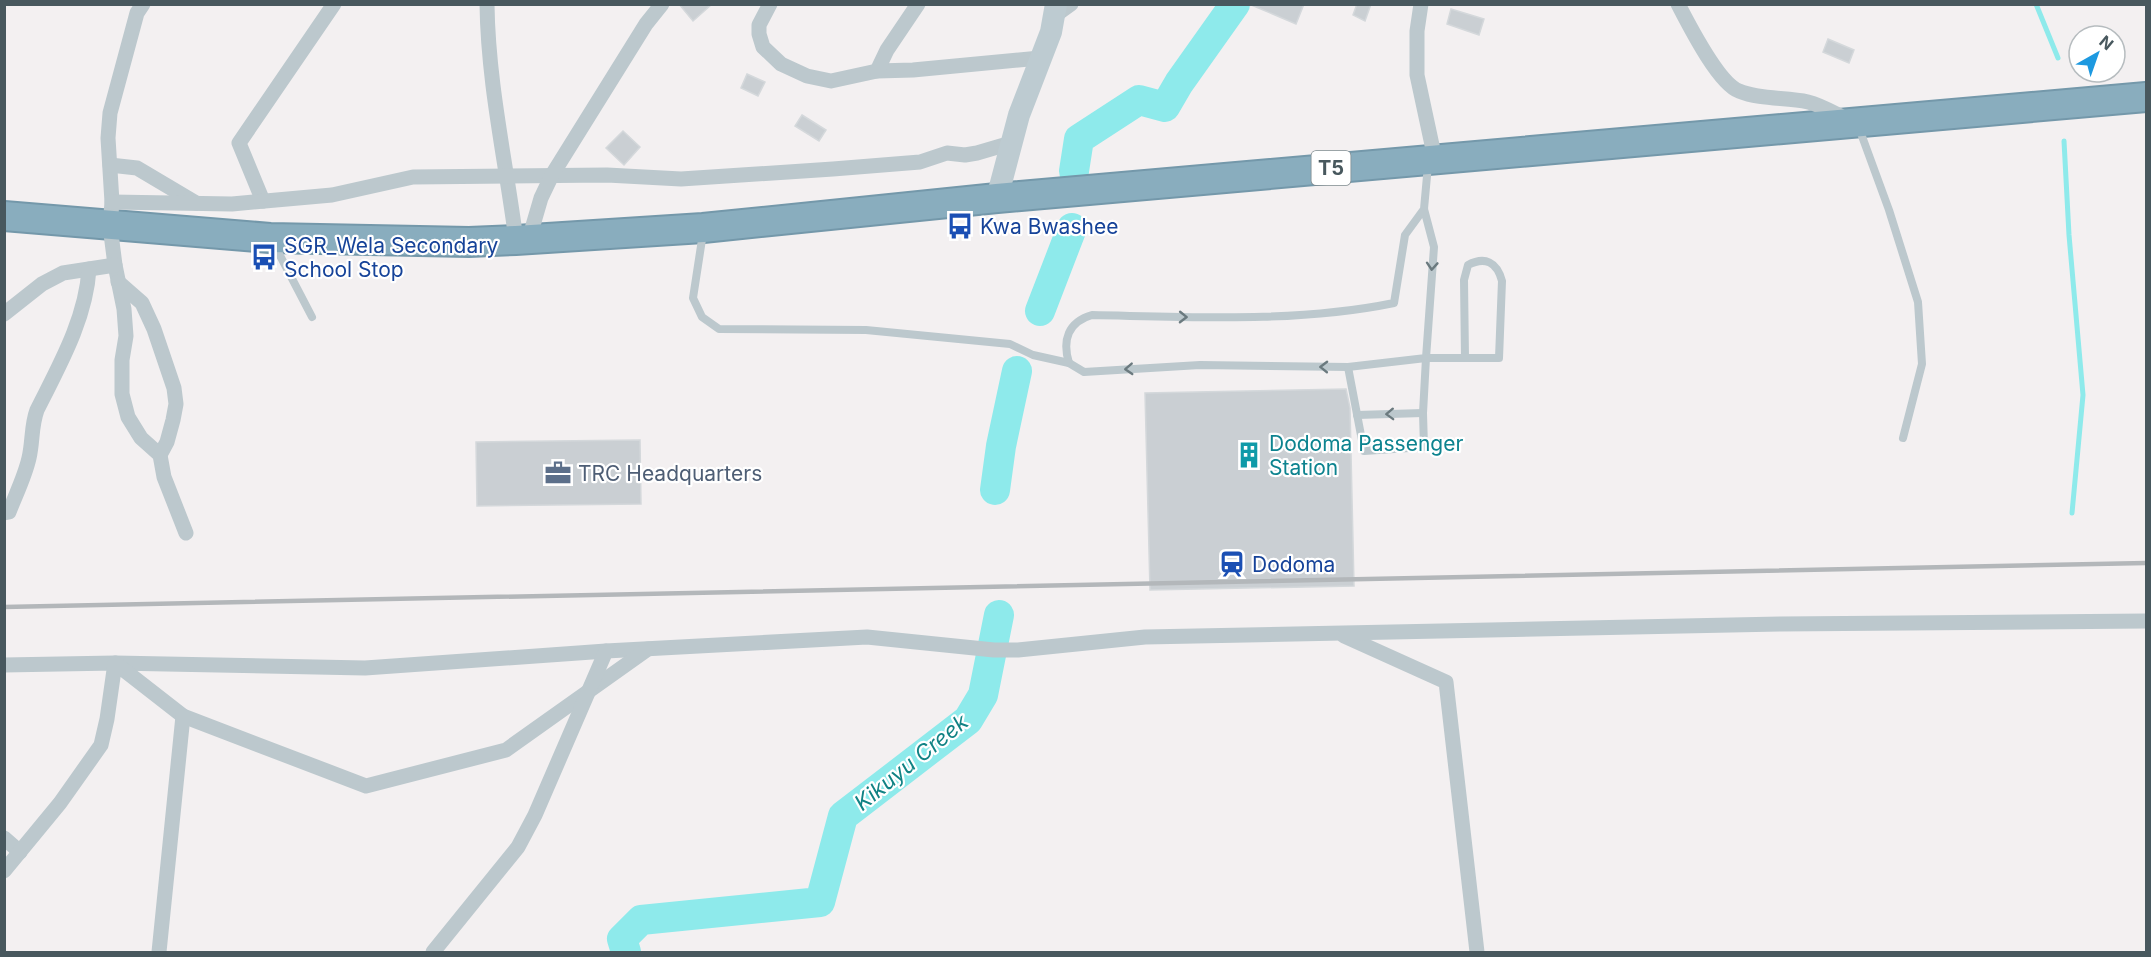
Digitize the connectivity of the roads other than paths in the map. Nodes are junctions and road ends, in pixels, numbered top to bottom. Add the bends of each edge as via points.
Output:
1 (142, 4) edge
2 (334, 4) edge
3 (487, 4) edge
4 (662, 4) edge
5 (770, 4) edge
6 (918, 4) edge
7 (1421, 4) edge
8 (1678, 4) edge
9 (1060, 9) edge
10 (1040, 58) junction
11 (877, 71) junction
12 (2146, 97) edge
13 (1857, 123) junction
14 (1011, 143) junction
15 (1432, 160) junction
16 (110, 165) junction
17 (507, 175) junction
18 (552, 175) junction
19 (997, 198) junction
20 (263, 201) junction
21 (198, 203) junction
22 (1424, 209) junction
23 (111, 214) junction
24 (4, 216) edge
25 (703, 228) junction
26 (270, 238) junction
27 (523, 240) junction
28 (115, 265) junction
29 (88, 269) junction
30 (118, 282) junction
31 (4, 314) edge
32 (312, 317) dead end
33 (1426, 358) junction
34 (1465, 358) junction
35 (1069, 363) junction
36 (1348, 367) junction
37 (1423, 412) junction
38 (1357, 415) junction
39 (1903, 438) dead end
40 (160, 455) junction
41 (4, 513) edge
42 (186, 533) dead end
43 (2146, 621) edge
44 (1339, 633) junction
45 (648, 650) junction
46 (606, 651) junction
47 (115, 663) junction
48 (4, 665) edge
49 (589, 692) junction
50 (183, 716) junction
51 (4, 838) edge
52 (20, 852) junction
53 (4, 871) edge
54 (159, 952) edge
55 (433, 952) edge
56 (1477, 952) edge

1 - 16 street via 110,113
2 - 20 street via 239,143
3 - 17 street via 495,109
4 - 18 street
5 - 11 street via 759,24 759,34 763,47 781,64 831,81
6 - 11 street
7 - 15 street via 1417,75
8 - 13 street via 1698,43 1737,91 1809,102
9 - 10 street
10 - 11 street
10 - 14 street
12 - 13 highway, T5
13 - 15 highway, T5
13 - 39 lane via 1918,302 1922,364
14 - 18 street via 965,155 947,153 920,162 860,167 681,179
14 - 19 street
15 - 19 highway, T5
15 - 22 lane
16 - 21 street via 137,168
16 - 23 street
17 - 18 street
17 - 20 street via 413,177 332,195
17 - 27 street
18 - 27 street
19 - 25 highway, T5
20 - 21 street
21 - 23 street
22 -> 33 lane via 1434,247
35 -> 22 lane via 1065,350 1068,332 1080,319 1092,315 1226,318 1354,312 1394,303 1405,235
23 - 24 highway, T5
23 - 26 highway, T5
23 - 28 street
25 - 27 highway, T5
25 - 35 lane via 693,298 702,317 719,330 877,331 1010,344 1033,355
26 - 27 highway, T5
26 - 32 lane
28 - 29 street
28 - 30 street
29 - 31 street via 63,273 42,284
29 - 41 street via 77,324 37,410 27,466 9,512
30 - 40 street via 126,336 122,394 128,417 141,438
30 - 40 street via 142,303 174,388 173,420
33 - 34 lane
33 - 36 lane
33 - 37 lane
34 - 34 lane via 1499,358 1502,281 1491,262 1476,260 1468,265 1464,280
36 -> 35 lane via 1200,365 1084,372
36 - 38 lane
37 -> 38 lane
37 - 38 lane via 1425,447 1364,451
40 - 42 street via 164,477
43 - 44 street
44 - 45 street via 1145,637 1018,650 867,637
44 - 56 street via 1446,682
45 - 46 street
45 - 49 street
46 - 47 street via 365,668
46 - 49 street
47 - 48 street
47 - 50 street
47 - 52 street via 101,745
49 - 50 street via 507,750 366,786
49 - 55 street via 518,847
50 - 54 street
51 - 52 street
52 - 53 street

